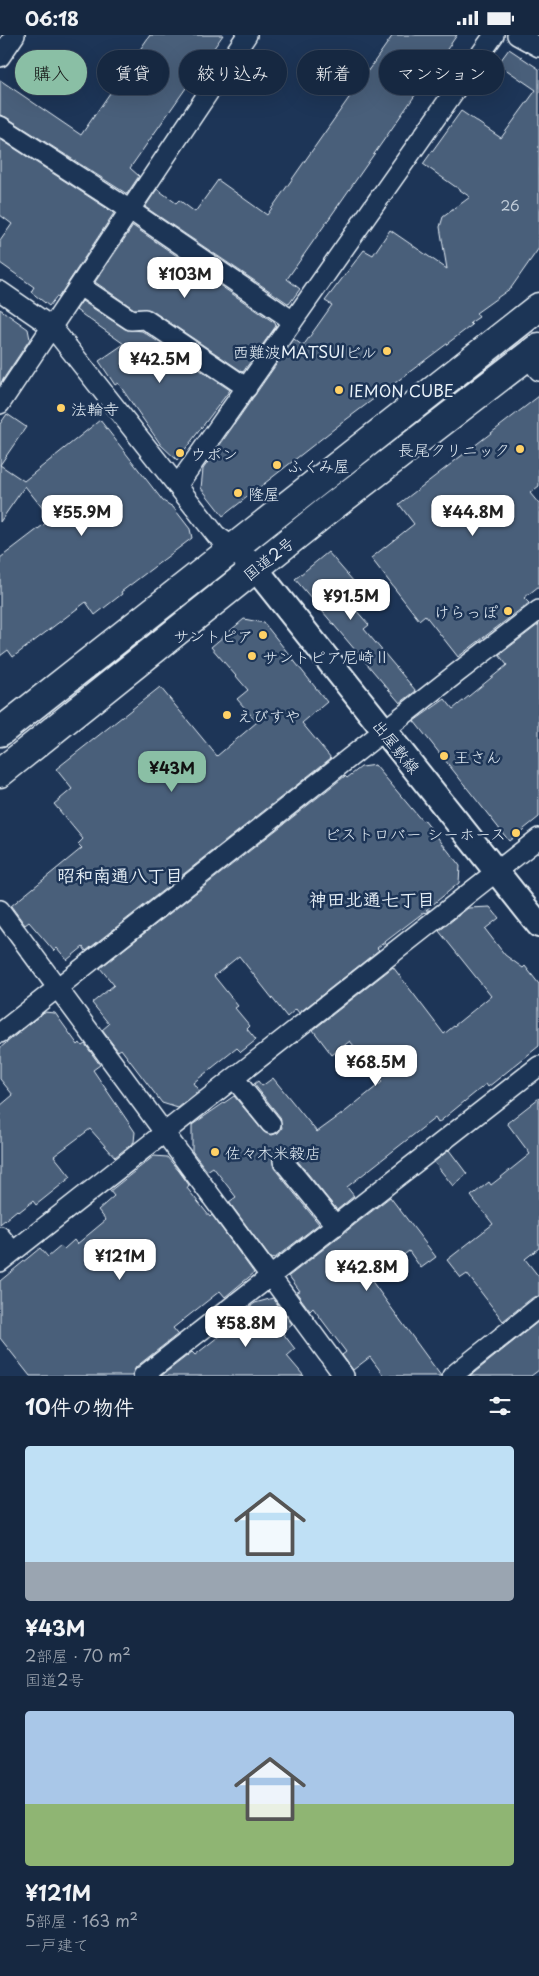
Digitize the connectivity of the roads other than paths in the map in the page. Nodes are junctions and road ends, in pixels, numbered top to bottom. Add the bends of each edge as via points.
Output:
1 (247, 35) edge
2 (494, 35) edge
3 (517, 35) edge
4 (539, 47) edge
5 (0, 126) edge
6 (130, 210) junction
7 (80, 286) junction
8 (0, 291) edge
9 (539, 307) edge
10 (293, 321) junction
11 (52, 327) junction
12 (535, 358) edge
13 (6, 382) edge
14 (247, 387) junction
15 (0, 404) edge
16 (177, 487) junction
17 (234, 548) junction
18 (255, 568) junction
19 (539, 610) edge
20 (384, 730) junction
21 (0, 732) edge
22 (0, 773) edge
23 (539, 838) edge
24 (496, 872) junction
25 (0, 910) edge
26 (539, 925) edge
27 (58, 988) junction
28 (0, 1033) edge
29 (539, 1066) edge
30 (234, 1078) junction
31 (271, 1124) dead end
32 (164, 1134) junction
33 (284, 1161) dead end
34 (336, 1226) junction
35 (0, 1236) edge
36 (6, 1257) edge
37 (272, 1277) junction
38 (539, 1307) edge
39 (148, 1374) edge
40 (344, 1376) edge
41 (452, 1376) edge

1 - 6 street
2 - 10 street
3 - 4 street
5 - 6 street
6 - 7 street
6 - 10 street
7 - 11 street
7 - 14 street via 131,320 145,319
8 - 11 street
9 - 17 highway, 国道2号
10 - 14 street
11 - 13 street
11 - 16 street
12 - 18 highway, 国道2号
13 - 15 street
14 - 16 street
16 - 17 street via 216,535
17 - 18 street, 出屋敷線
17 - 21 highway, 国道2号
18 - 20 street, 出屋敷線
18 - 22 highway, 国道2号
19 - 20 street
20 - 24 street, 出屋敷線
20 - 27 street
23 - 24 street
24 - 26 street, 出屋敷線
24 - 30 street
25 - 27 street
27 - 28 street
27 - 32 street
29 - 34 street
30 - 31 street
30 - 32 street
32 - 36 street
32 - 37 street
33 - 34 street
34 - 37 street
35 - 36 street
37 - 39 street
37 - 40 street
38 - 41 street

